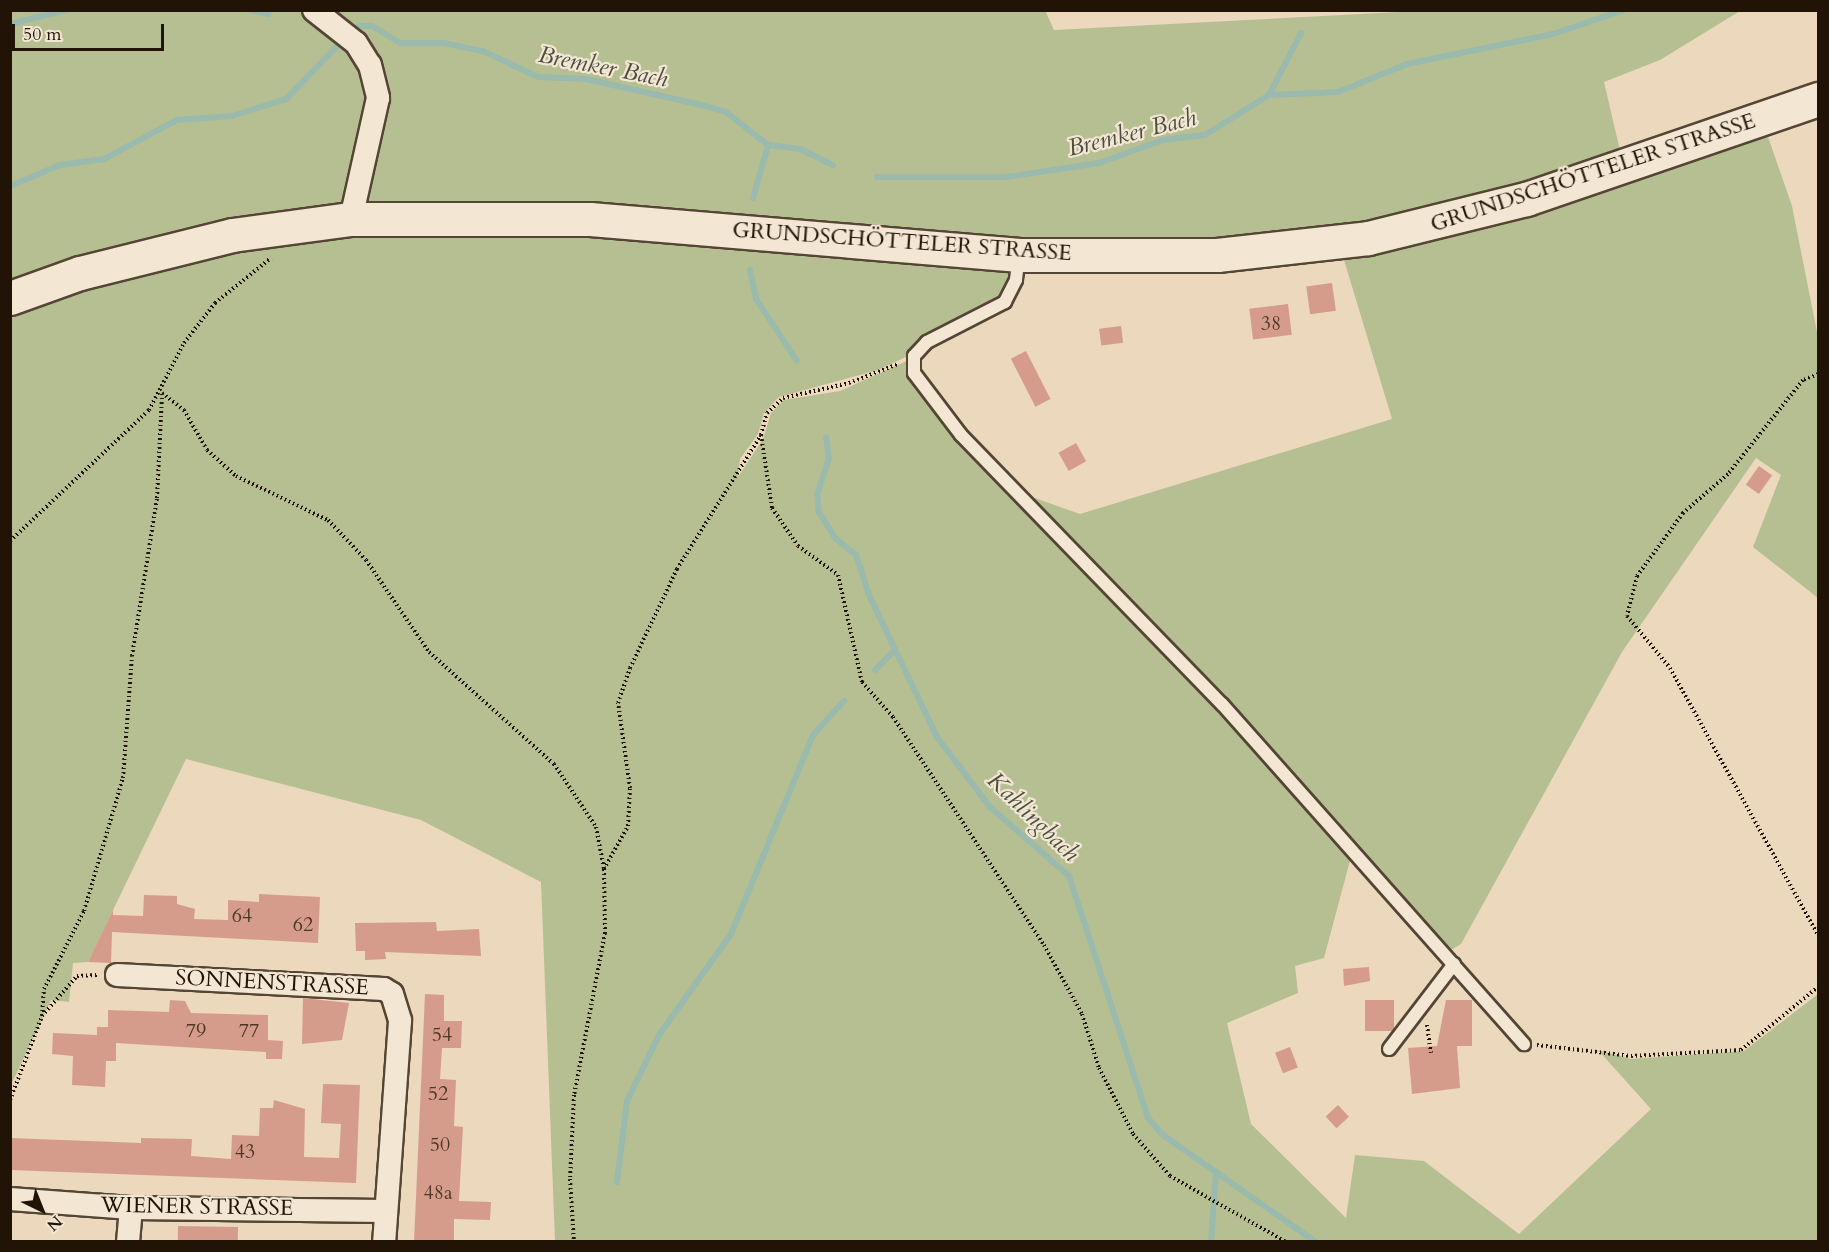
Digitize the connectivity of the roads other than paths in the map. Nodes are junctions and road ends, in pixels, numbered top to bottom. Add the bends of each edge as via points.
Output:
1 (314, 10) edge
2 (1818, 99) edge
3 (351, 219) junction
4 (1019, 255) junction
5 (10, 298) edge
6 (1454, 964) junction
7 (117, 975) road end
8 (1524, 1044) road end
9 (1389, 1049) dead end
10 (10, 1199) edge
11 (131, 1208) junction
12 (384, 1211) junction
13 (128, 1242) edge
14 (384, 1242) edge

1 - 3 street via 349,35 370,65 378,98
2 - 4 main road, GRUNDSCHÖTTELER STRASSE via 1526,199 1368,238 1217,255
3 - 4 main road, GRUNDSCHÖTTELER STRASSE via 590,219
3 - 5 main road, GRUNDSCHÖTTELER STRASSE via 232,235 80,273
4 - 6 lane via 1016,280 1005,302 927,342 914,356 914,373 961,435 1222,704
6 - 8 lane
6 - 9 lane
7 - 12 street, SONNENSTRASSE via 384,989 392,994 400,1021
10 - 11 street, WIENER STRASSE
11 - 12 street, WIENER STRASSE
11 - 13 street
12 - 14 street, SONNENSTRASSE

